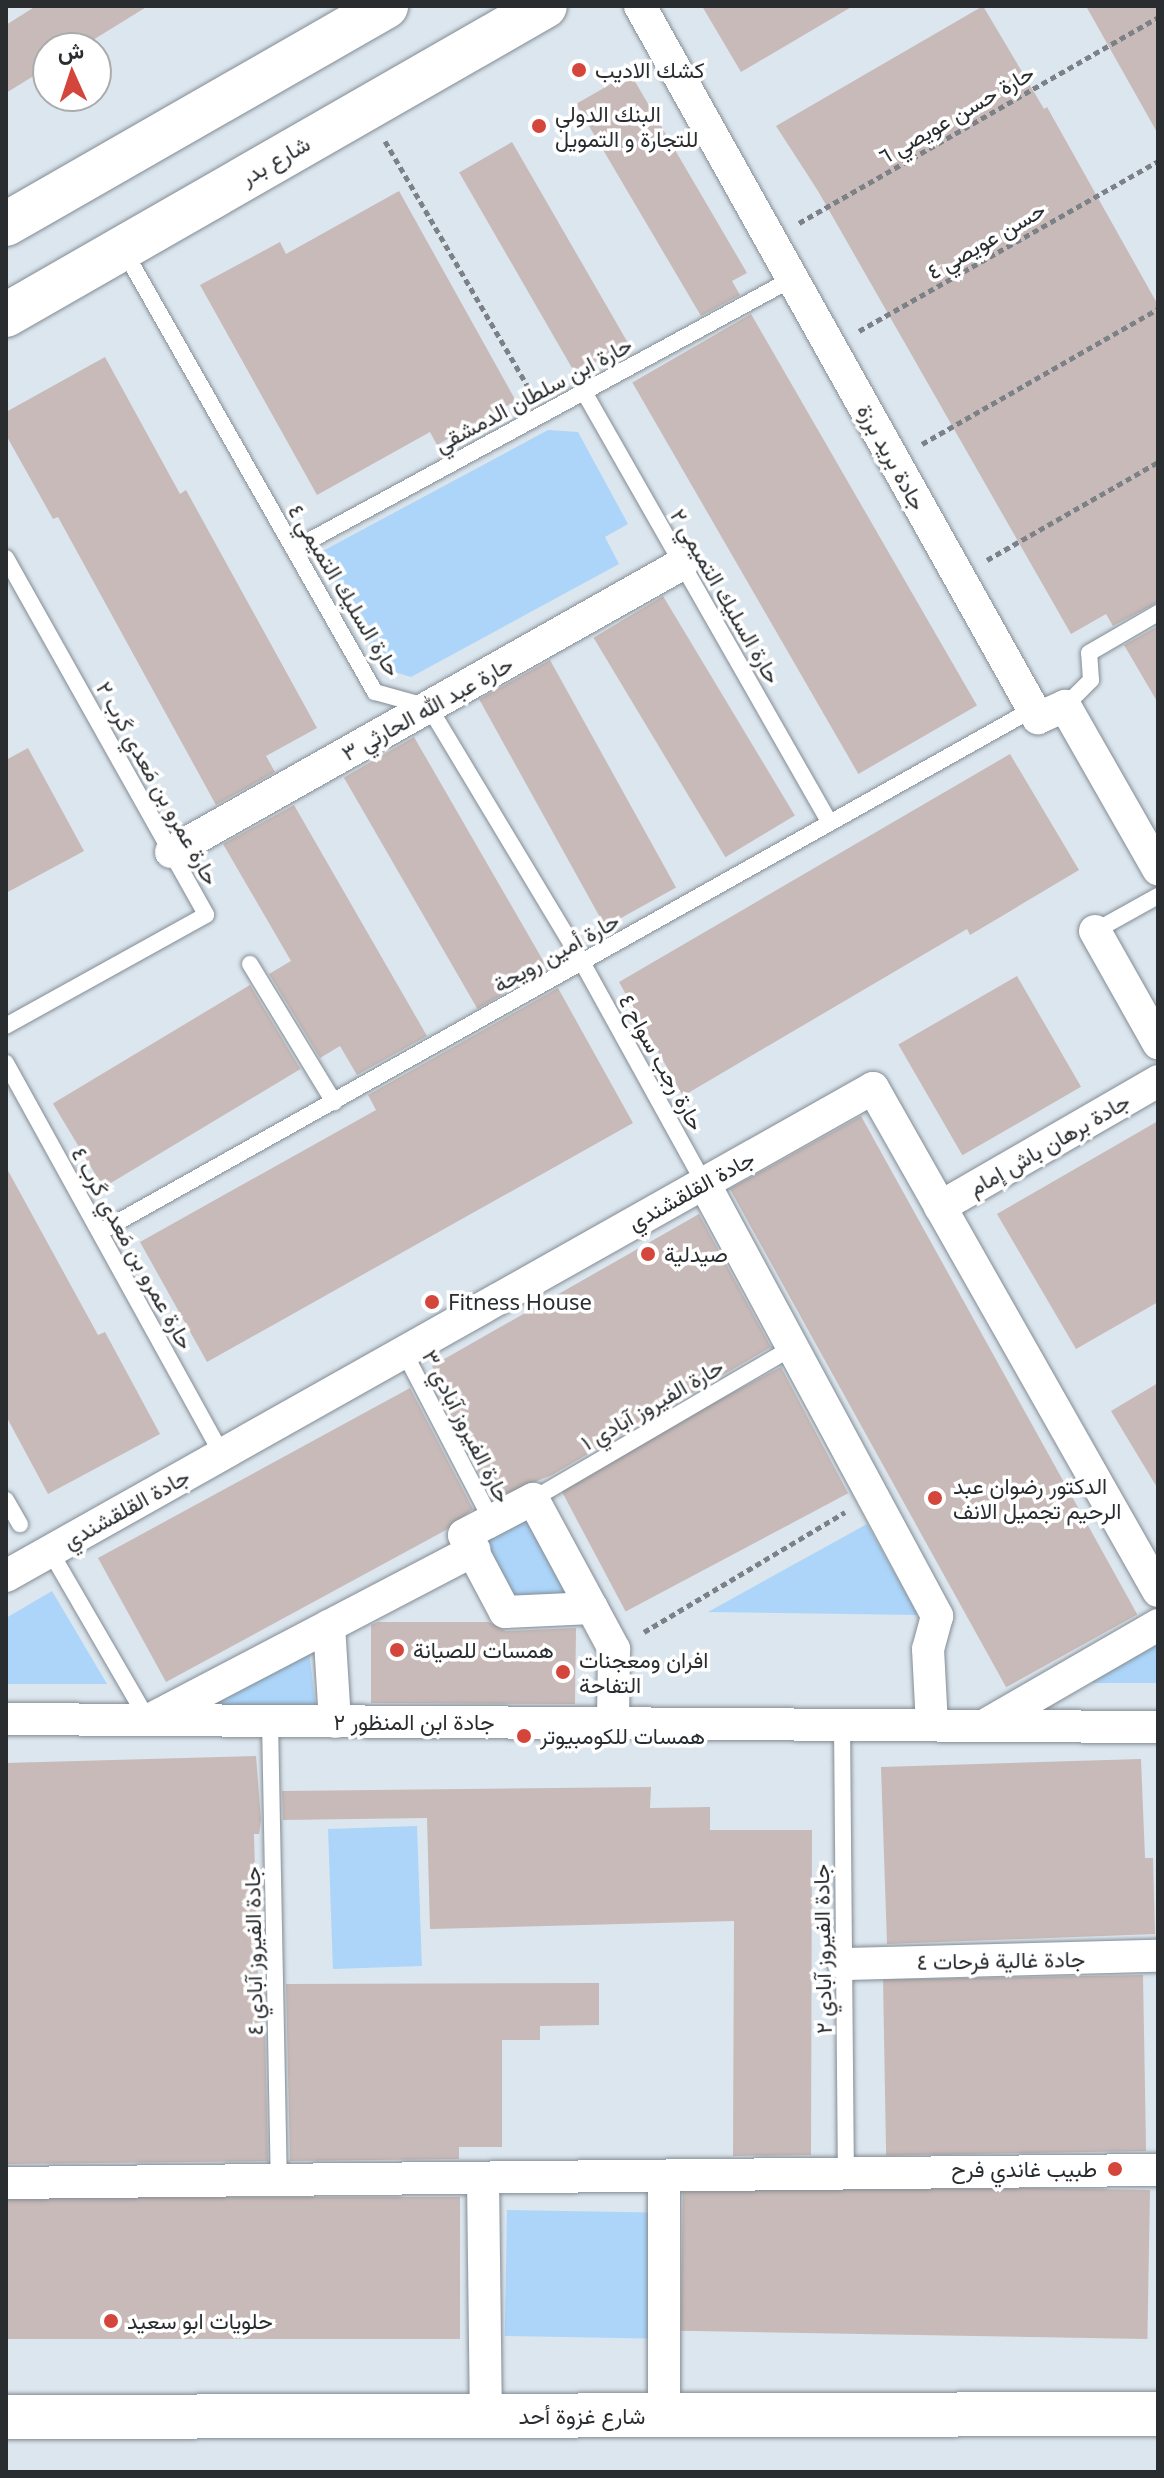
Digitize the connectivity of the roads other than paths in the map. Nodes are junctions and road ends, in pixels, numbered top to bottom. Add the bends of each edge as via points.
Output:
1 (386, 6) edge
2 (545, 6) edge
3 (640, 6) edge
4 (6, 224) edge
5 (122, 248) junction
6 (792, 279) junction
7 (6, 315) edge
8 (584, 392) junction
9 (294, 549) junction
10 (6, 558) edge
11 (682, 564) junction
12 (1158, 613) edge
13 (1065, 706) junction
14 (429, 707) junction
15 (1033, 709) junction
16 (830, 823) junction
17 (171, 852) junction
18 (1158, 869) edge
19 (1158, 896) edge
20 (1095, 931) joint
21 (582, 962) junction
22 (250, 964) dead end
23 (6, 1026) edge
24 (1158, 1043) edge
25 (6, 1063) edge
26 (1158, 1081) edge
27 (334, 1102) junction
28 (704, 1183) junction
29 (940, 1207) junction
30 (100, 1232) junction
31 (793, 1347) junction
32 (404, 1352) junction
33 (222, 1454) junction
34 (533, 1499) junction
35 (6, 1500) edge
36 (492, 1521) junction
37 (20, 1524) dead end
38 (474, 1550) junction
39 (50, 1551) junction
40 (6, 1576) edge
41 (1158, 1591) edge
42 (592, 1608) junction
43 (1158, 1625) edge
44 (329, 1626) junction
45 (6, 1719) edge
46 (148, 1720) junction
47 (270, 1721) junction
48 (335, 1722) junction
49 (613, 1722) junction
50 (842, 1725) junction
51 (932, 1725) junction
52 (985, 1725) junction
53 (1158, 1727) edge
54 (1158, 1956) edge
55 (844, 1964) junction
56 (1158, 2170) edge
57 (846, 2174) junction
58 (664, 2176) junction
59 (483, 2178) junction
60 (279, 2181) junction
61 (6, 2183) edge
62 (1158, 2414) edge
63 (486, 2416) junction
64 (664, 2416) junction
65 (6, 2417) edge

1 - 4 main road
2 - 5 main road, شارع بدر
3 - 6 street, جادة بريد برزة
5 - 7 main road, شارع بدر
5 - 9 lane, حارة السليك التميمي ٤
6 - 8 lane, حارة ابن سلطان الدمشقي
6 - 15 street, جادة بريد برزة
8 - 9 lane, حارة ابن سلطان الدمشقي
8 - 11 lane, حارة السليك التميمي ٢
9 - 14 lane, حارة السليك التميمي ٤ via 375,692
10 - 17 lane, حارة عمرو بن مَعدي كَرب ٢
11 - 14 street, حارة عبد الله الحارثي ٣
11 - 16 lane, حارة السليك التميمي ٢
12 - 13 lane via 1089,653 1091,680
13 - 15 street via 1038,718
13 - 18 street
14 - 17 street, حارة عبد الله الحارثي ٣
14 - 21 lane
15 - 16 lane, حارة أمين رويحة
16 - 21 lane, حارة أمين رويحة
17 - 23 lane, حارة عمرو بن مَعدي كَرب ٢ via 206,915
19 - 20 lane
20 - 24 street
21 - 27 lane, حارة أمين رويحة
21 - 28 lane, حارة رجب سواح ٤
22 - 27 lane
25 - 30 lane, حارة عمرو بن مَعدي كَرب ٤
26 - 29 street, جادة برهان باش إمام
27 - 30 lane, حارة أمين رويحة
28 - 29 street, جادة القلقشندي via 873,1088
28 - 31 street
28 - 32 street, جادة القلقشندي
29 - 41 street, جادة القلقشندي
30 - 33 lane, حارة عمرو بن مَعدي كَرب ٤
31 - 34 lane, حارة الفيروز آبادي ١
31 - 51 street via 937,1616 928,1649
32 - 33 street, جادة القلقشندي
32 - 36 lane, حارة الفيروز آبادي ٣
33 - 39 street, جادة القلقشندي
34 - 36 street
34 - 42 street
35 - 37 lane
36 - 38 street via 464,1535
38 - 42 street via 505,1612
38 - 44 street
39 - 40 street, جادة القلقشندي
39 - 46 lane
42 - 49 street via 614,1649
43 - 52 street
44 - 46 street
44 - 48 street
45 - 46 street, جادة ابن المنظور ٢
46 - 47 street, جادة ابن المنظور ٢
47 - 48 street, جادة ابن المنظور ٢
47 - 60 lane, جادة الفيروز آبادي ٤
48 - 49 street, جادة ابن المنظور ٢
49 - 50 street, جادة ابن المنظور ٢
50 - 51 street, جادة ابن المنظور ٢
50 - 55 lane, جادة الفيروز آبادي ٢
51 - 52 street, جادة ابن المنظور ٢
52 - 53 street, جادة ابن المنظور ٢
54 - 55 street, جادة غالية فرحات ٤
55 - 57 lane, جادة الفيروز آبادي ٢
56 - 57 street
57 - 58 street
58 - 59 street
58 - 64 street
59 - 60 street
59 - 63 street
60 - 61 street
62 - 64 main road, شارع غزوة أحد
63 - 64 main road, شارع غزوة أحد
63 - 65 main road, شارع غزوة أحد

